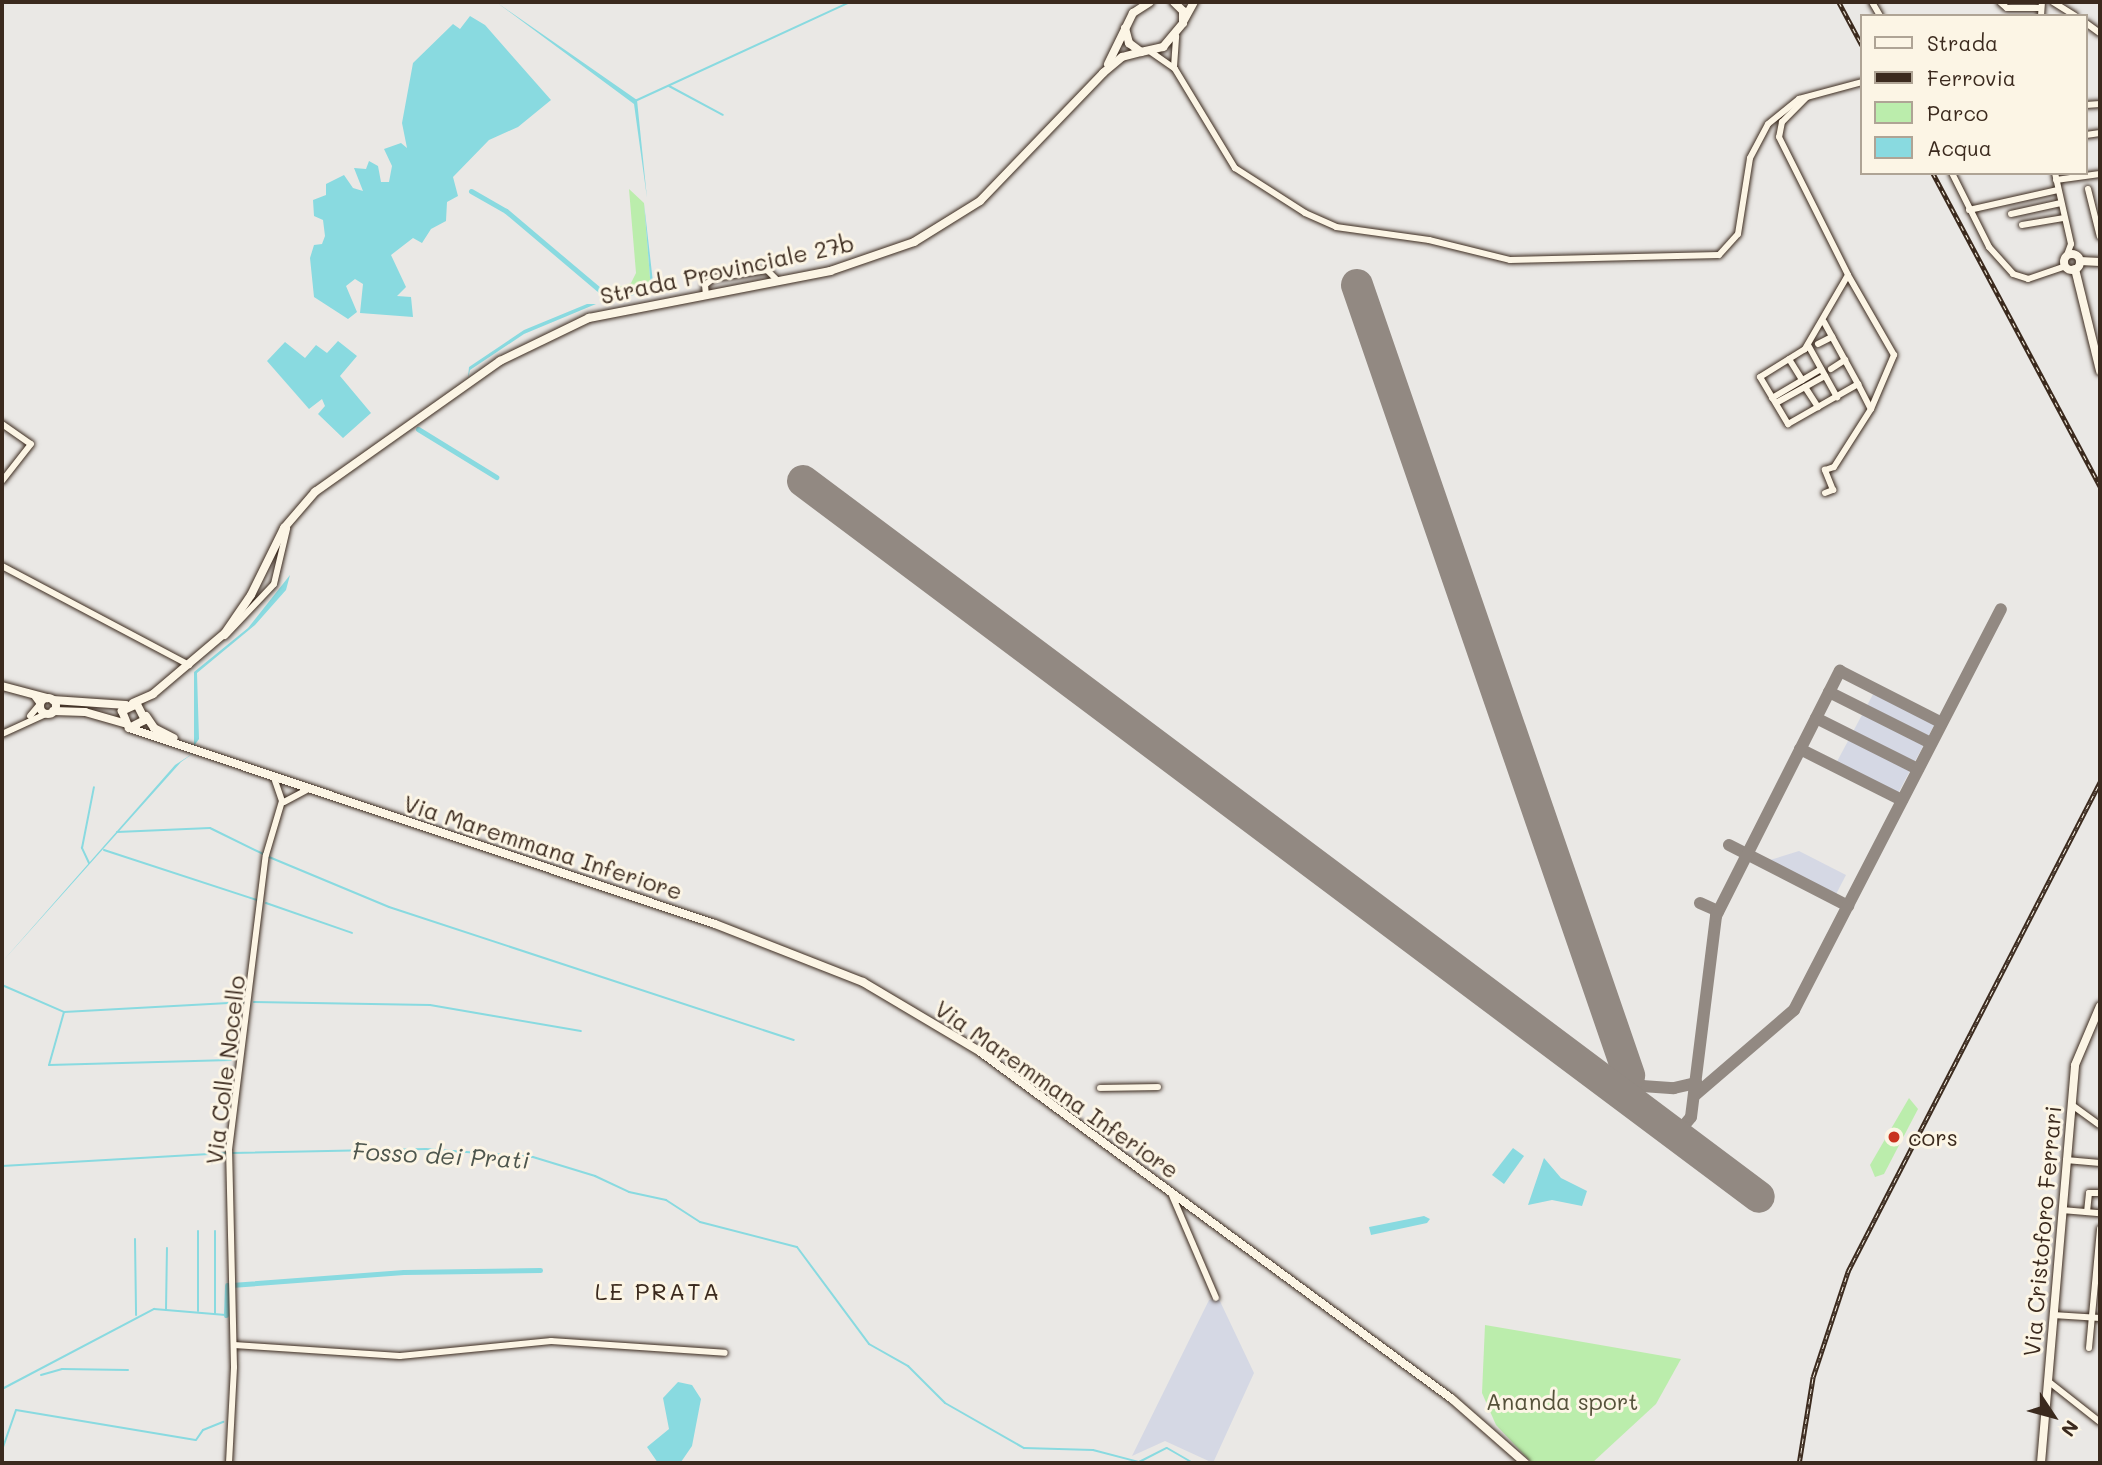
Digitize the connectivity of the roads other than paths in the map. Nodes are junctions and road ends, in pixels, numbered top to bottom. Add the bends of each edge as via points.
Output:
1 (1134, 2) edge
2 (1150, 2) edge
3 (1174, 2) edge
4 (1194, 2) edge
5 (2000, 2) edge
6 (2053, 2) edge
7 (2041, 5) edge
8 (1133, 13) junction
9 (2072, 14) edge
10 (1183, 23) junction
11 (1125, 29) junction
12 (1176, 36) junction
13 (1141, 52) junction
14 (1151, 52) junction
15 (1175, 69) junction
16 (1103, 73) junction
17 (1860, 83) edge
18 (1807, 96) junction
19 (1953, 175) edge
20 (2078, 175) edge
21 (2055, 176) edge
22 (2088, 189) dead end
23 (2058, 190) junction
24 (2061, 203) junction
25 (1969, 209) junction
26 (2011, 214) dead end
27 (2064, 218) junction
28 (2022, 225) dead end
29 (2100, 237) edge
30 (2063, 262) junction
31 (2100, 262) edge
32 (2077, 265) junction
33 (1847, 271) junction
34 (778, 281) junction
35 (706, 295) junction
36 (1824, 322) junction
37 (2096, 328) edge
38 (1832, 337) junction
39 (1818, 344) dead end
40 (1808, 345) junction
41 (2097, 347) edge
42 (1789, 359) junction
43 (1845, 360) junction
44 (1830, 369) dead end
45 (2100, 371) edge
46 (1823, 373) junction
47 (1803, 384) junction
48 (1858, 384) junction
49 (1837, 397) junction
50 (1774, 401) junction
51 (1818, 407) junction
52 (1871, 409) junction
53 (2, 424) edge
54 (2, 481) edge
55 (1825, 493) dead end
56 (292, 517) junction
57 (266, 564) junction
58 (2, 566) edge
59 (280, 569) junction
60 (213, 645) junction
61 (189, 665) junction
62 (2, 686) edge
63 (153, 694) junction
64 (44, 700) junction
65 (130, 704) junction
66 (50, 712) junction
67 (145, 714) junction
68 (23, 720) junction
69 (126, 725) junction
70 (2, 734) edge
71 (188, 747) junction
72 (272, 776) junction
73 (290, 783) junction
74 (310, 789) junction
75 (283, 801) junction
76 (2100, 1009) edge
77 (1158, 1087) dead end
78 (1100, 1088) dead end
79 (2072, 1105) junction
80 (2100, 1125) edge
81 (2066, 1160) junction
82 (2100, 1163) edge
83 (1171, 1194) junction
84 (2100, 1194) edge
85 (2062, 1210) junction
86 (2087, 1212) junction
87 (2100, 1213) edge
88 (2100, 1229) edge
89 (1216, 1298) dead end
90 (2053, 1315) junction
91 (2096, 1318) edge
92 (234, 1345) junction
93 (2089, 1348) dead end
94 (725, 1353) dead end
95 (2048, 1381) junction
96 (2100, 1422) edge
97 (229, 1463) edge
98 (1525, 1463) edge
99 (2041, 1463) edge

1 - 8 street
2 - 8 main road
3 - 10 main road via 1183,11
4 - 10 main road
5 - 7 street via 2009,9
6 - 9 street
8 - 11 main road
10 - 12 main road
11 - 13 main road via 1129,43
11 - 16 main road
12 - 14 main road
12 - 15 street
13 - 14 main road
13 - 16 main road via 1122,57
14 - 15 street
15 - 18 street via 1235,167 1305,214 1341,228 1429,240 1517,260 1696,260 1721,254 1739,232 1756,144 1775,116
16 - 34 main road, Strada Provinciale 27b via 1020,165 959,216 894,251
17 - 18 street
18 - 33 street via 1782,122 1779,138
19 - 25 street
20 - 21 street
21 - 23 street
22 - 29 street
23 - 24 street
23 - 25 street
24 - 26 street
24 - 27 street
25 - 30 street via 1991,250 2013,274 2028,279
27 - 28 street
27 - 30 street via 2071,244
30 - 32 main road
30 - 32 main road via 2074,255
31 - 32 main road
32 - 37 main road
33 - 36 street
33 - 52 street via 1894,355
34 - 35 main road, Strada Provinciale 27b
34 - 35 street via 767,270 714,278 705,285
35 - 56 main road, Strada Provinciale 27b via 589,317 523,346 330,479
36 - 38 street
36 - 40 street
37 - 41 main road
38 - 39 street
38 - 43 street
40 - 42 street
40 - 46 street
41 - 45 main road
42 - 47 street
42 - 50 street via 1760,377
43 - 44 street
43 - 48 street
46 - 47 street
46 - 49 street
47 - 50 street
47 - 51 street
48 - 49 street
48 - 52 street
49 - 51 street
50 - 51 street via 1788,424
52 - 55 street via 1834,467 1825,470 1833,490
53 - 54 street via 32,444
56 - 57 main road
56 - 59 street
57 - 59 street
57 - 60 main road via 246,604
58 - 61 street
59 - 60 street via 259,604
60 - 61 main road
61 - 63 main road
62 - 64 main road
63 - 65 main road
63 - 67 main road
64 - 65 main road
64 - 66 main road
64 - 66 main road
64 - 68 street
65 - 67 main road, Via Maremmana Inferiore
65 - 69 main road
66 - 68 street
66 - 69 main road, Via Maremmana Inferiore via 85,712
67 - 69 main road via 140,726
67 - 71 main road, Via Maremmana Inferiore via 154,728
68 - 70 street
69 - 71 main road, Via Maremmana Inferiore
71 - 72 main road, Via Maremmana Inferiore
72 - 73 main road, Via Maremmana Inferiore
72 - 75 street
73 - 74 main road, Via Maremmana Inferiore
73 - 75 street, Via Colle Nocello
74 - 75 street via 298,790
74 - 83 main road, Via Maremmana Inferiore via 715,924 863,982 979,1051
75 - 92 street, Via Colle Nocello via 266,858 229,1150
76 - 79 main road, Via Cristoforo Ferrari via 2077,1055
77 - 78 street
79 - 80 street
79 - 81 main road, Via Cristoforo Ferrari
81 - 82 street
81 - 85 main road, Via Cristoforo Ferrari
83 - 89 street
83 - 98 main road, Via Maremmana Inferiore via 1452,1399
84 - 86 street via 2089,1192
85 - 86 street
85 - 90 main road, Via Cristoforo Ferrari
86 - 87 street
88 - 91 street
90 - 91 street
90 - 95 main road, Via Cristoforo Ferrari
91 - 93 street
92 - 94 street via 400,1356 551,1341
92 - 97 street, Via Colle Nocello
95 - 96 street
95 - 99 main road, Via Cristoforo Ferrari

